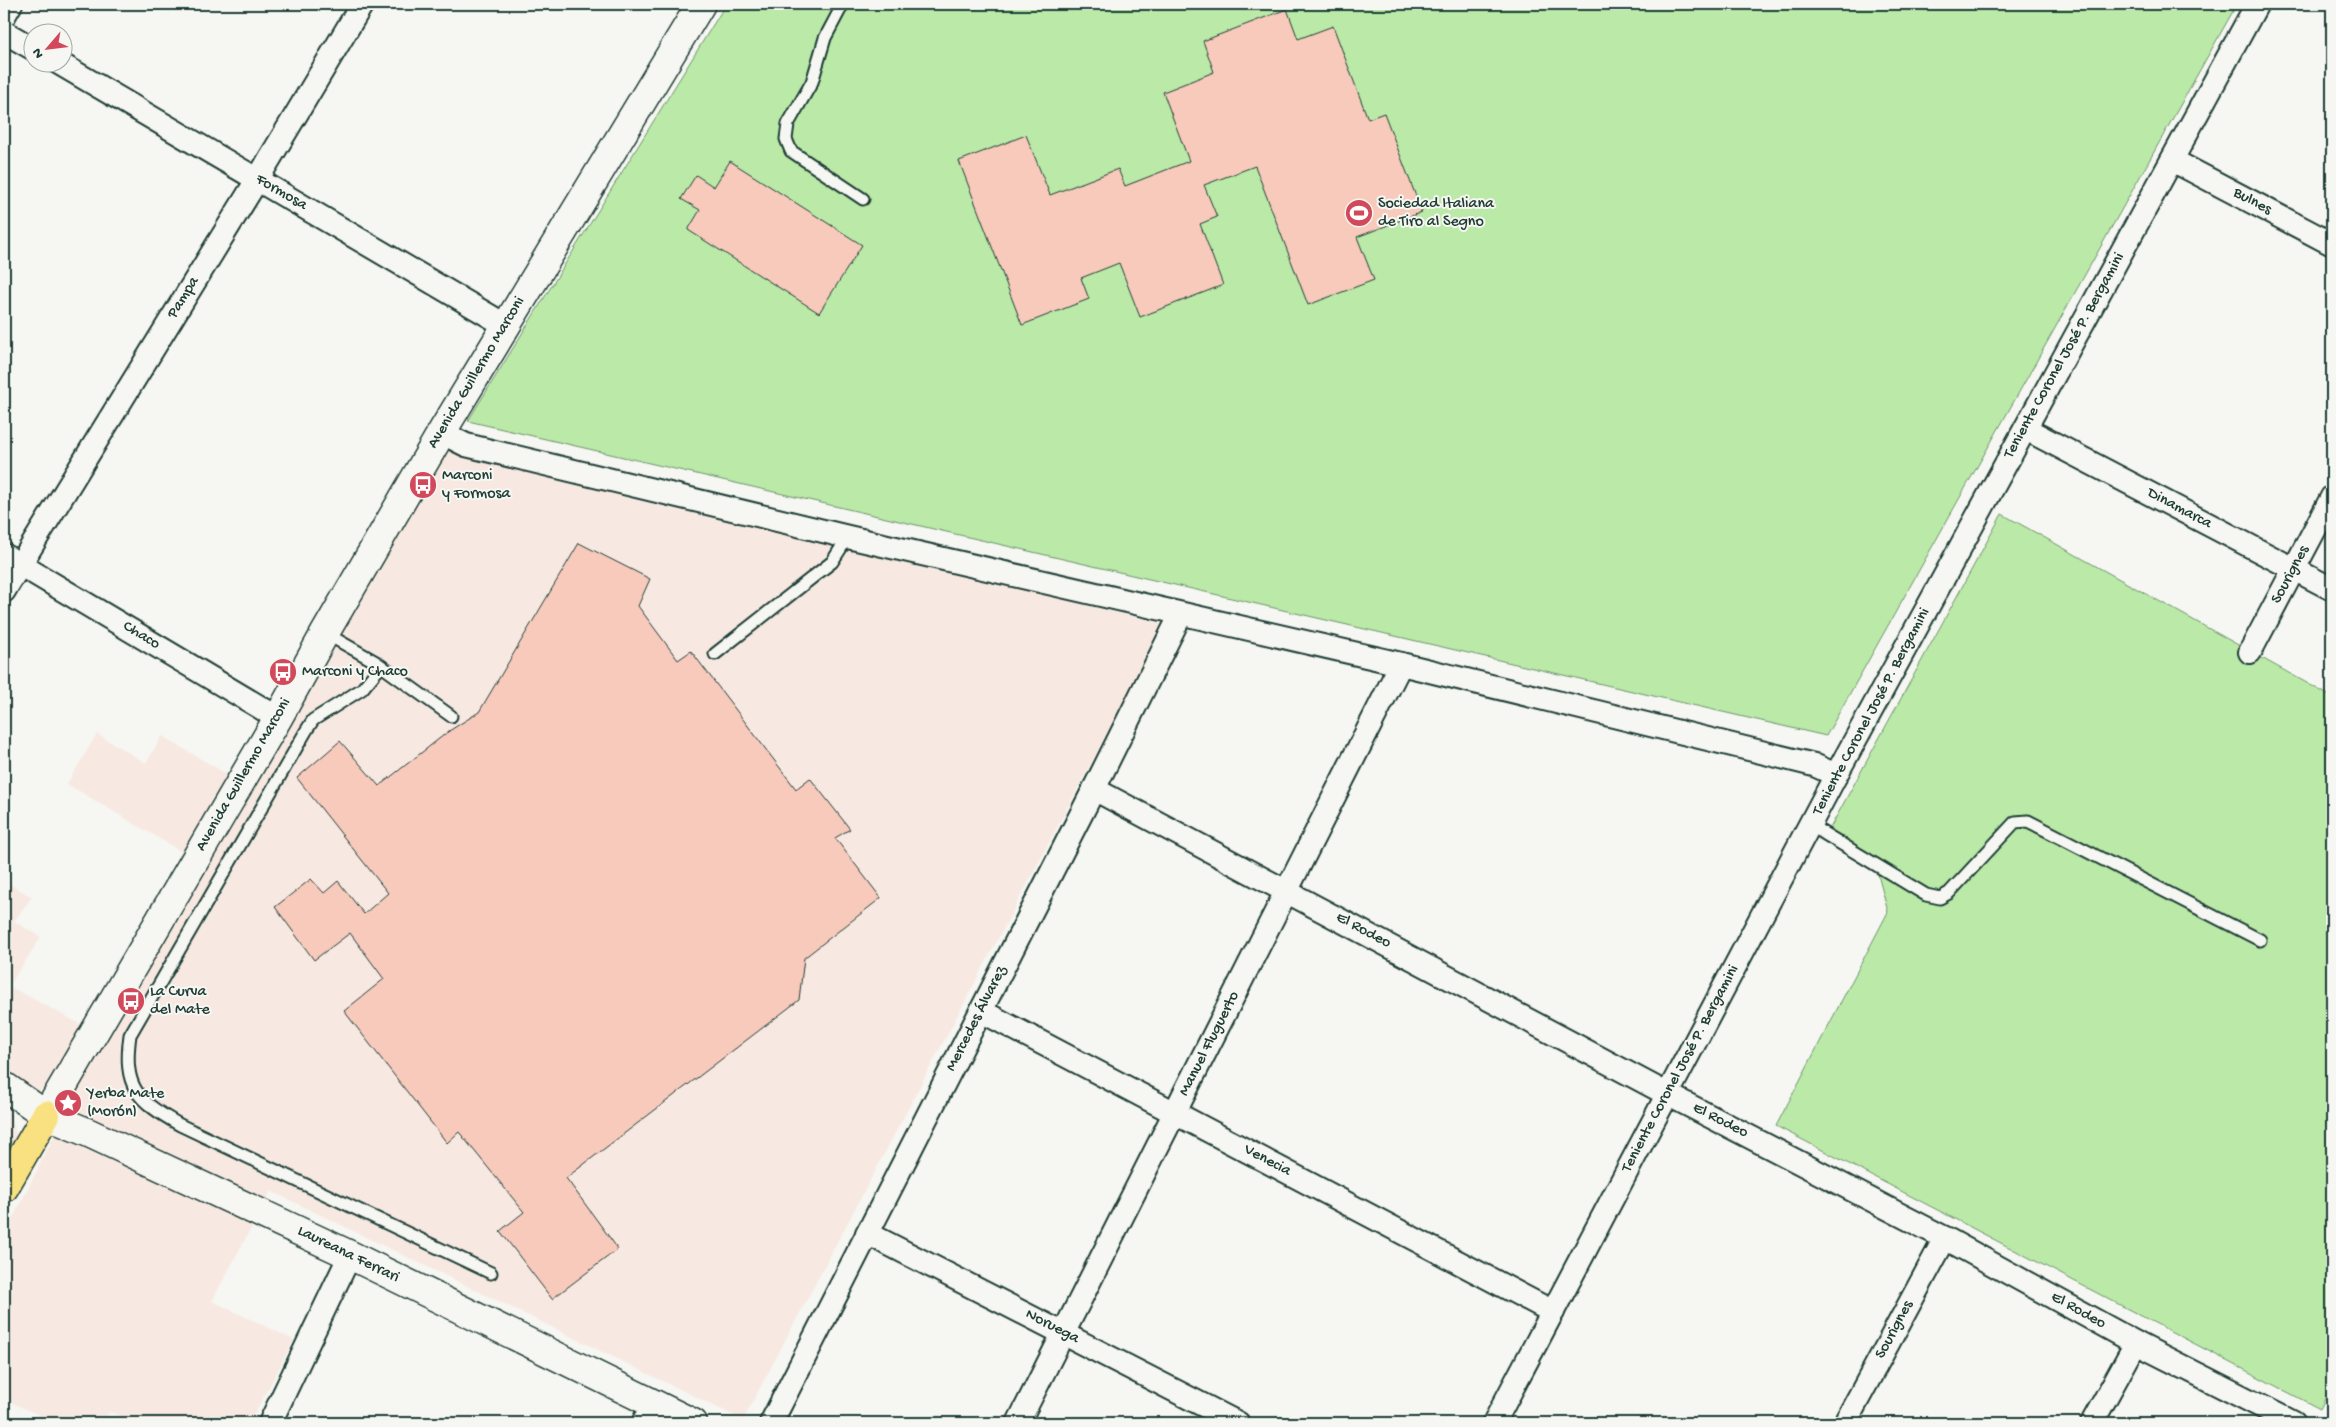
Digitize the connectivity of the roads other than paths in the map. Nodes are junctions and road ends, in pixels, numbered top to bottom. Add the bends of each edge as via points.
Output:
1 (11, 4) edge
2 (362, 4) edge
3 (701, 4) edge
4 (843, 4) edge
5 (2256, 4) edge
6 (4, 16) edge
7 (4, 32) edge
8 (22, 42) edge
9 (72, 71) edge
10 (2172, 160) junction
11 (258, 180) junction
12 (863, 198) dead end
13 (2332, 244) edge
14 (505, 325) junction
15 (2026, 429) junction
16 (442, 430) junction
17 (2332, 497) edge
18 (848, 537) junction
19 (12, 560) edge
20 (2294, 569) junction
21 (2332, 589) edge
22 (4, 591) edge
23 (1181, 614) junction
24 (325, 632) junction
25 (2250, 652) dead end
26 (715, 654) dead end
27 (1402, 664) junction
28 (381, 666) junction
29 (451, 716) dead end
30 (278, 718) junction
31 (1836, 775) junction
32 (1094, 789) junction
33 (1810, 825) junction
34 (1288, 892) junction
35 (2260, 940) dead end
36 (981, 1011) junction
37 (4, 1086) edge
38 (1668, 1094) junction
39 (1176, 1112) junction
40 (46, 1115) junction
41 (4, 1188) edge
42 (867, 1233) junction
43 (1945, 1238) junction
44 (350, 1255) junction
45 (491, 1273) dead end
46 (1553, 1312) junction
47 (1064, 1333) junction
48 (2136, 1343) junction
49 (648, 1413) edge
50 (270, 1423) edge
51 (692, 1423) edge
52 (771, 1423) edge
53 (1018, 1423) edge
54 (1238, 1423) edge
55 (1494, 1423) edge
56 (1845, 1423) edge
57 (2092, 1423) edge
58 (2294, 1423) edge

1 - 6 street
2 - 11 street, Pampa
3 - 14 main road, Avenida Guillermo Marconi
4 - 12 lane via 825,38 812,82 788,124 786,139 791,151
5 - 10 street, Teniente Coronel José P. Bergamini
7 - 8 street
9 - 11 street, Formosa
10 - 13 street, Bulnes
10 - 15 street, Teniente Coronel José P. Bergamini
11 - 14 street, Formosa
11 - 19 street, Pampa
14 - 16 main road, Avenida Guillermo Marconi
15 - 20 street, Dinamarca
15 - 31 street, Teniente Coronel José P. Bergamini
16 - 18 street via 466,445
16 - 24 main road, Avenida Guillermo Marconi
17 - 20 street, Sourignes
18 - 23 street
18 - 26 lane via 832,562
19 - 22 street, Pampa
19 - 30 street, Chaco
20 - 21 street, Dinamarca
20 - 25 street, Sourignes
23 - 27 street
23 - 32 street, Mercedes Álvarez
24 - 28 lane
24 - 30 main road, Avenida Guillermo Marconi
27 - 31 street via 1814,765
27 - 34 street, Manuel Fluguerto
28 - 29 lane
28 - 45 lane via 362,689 314,720 306,731 130,1035 129,1076 139,1095 180,1125
30 - 40 main road, Avenida Guillermo Marconi
31 - 33 street, Teniente Coronel José P. Bergamini
32 - 34 street, El Rodeo
32 - 36 street, Mercedes Álvarez
33 - 35 lane via 1926,895 1940,898 1949,893 2015,822 2028,821
33 - 38 street, Teniente Coronel José P. Bergamini
34 - 38 street, El Rodeo
34 - 39 street, Manuel Fluguerto
36 - 39 street, Venecia
36 - 42 street, Mercedes Álvarez
37 - 40 main road, Laureana Ferrari
38 - 43 street, El Rodeo
38 - 46 street, Teniente Coronel José P. Bergamini
39 - 46 street, Venecia
39 - 47 street, Manuel Fluguerto
40 - 41 main road, Avenida Guillermo Marconi
40 - 44 main road, Laureana Ferrari via 90,1132
42 - 47 street, Noruega
42 - 52 street, Mercedes Álvarez
43 - 48 street, El Rodeo
43 - 56 street, Sourignes
44 - 49 main road, Laureana Ferrari via 598,1378
44 - 50 street
46 - 55 street, Teniente Coronel José P. Bergamini
47 - 53 street, Manuel Fluguerto
47 - 54 street, Noruega
48 - 57 street
48 - 58 street, El Rodeo
49 - 51 main road, Laureana Ferrari

